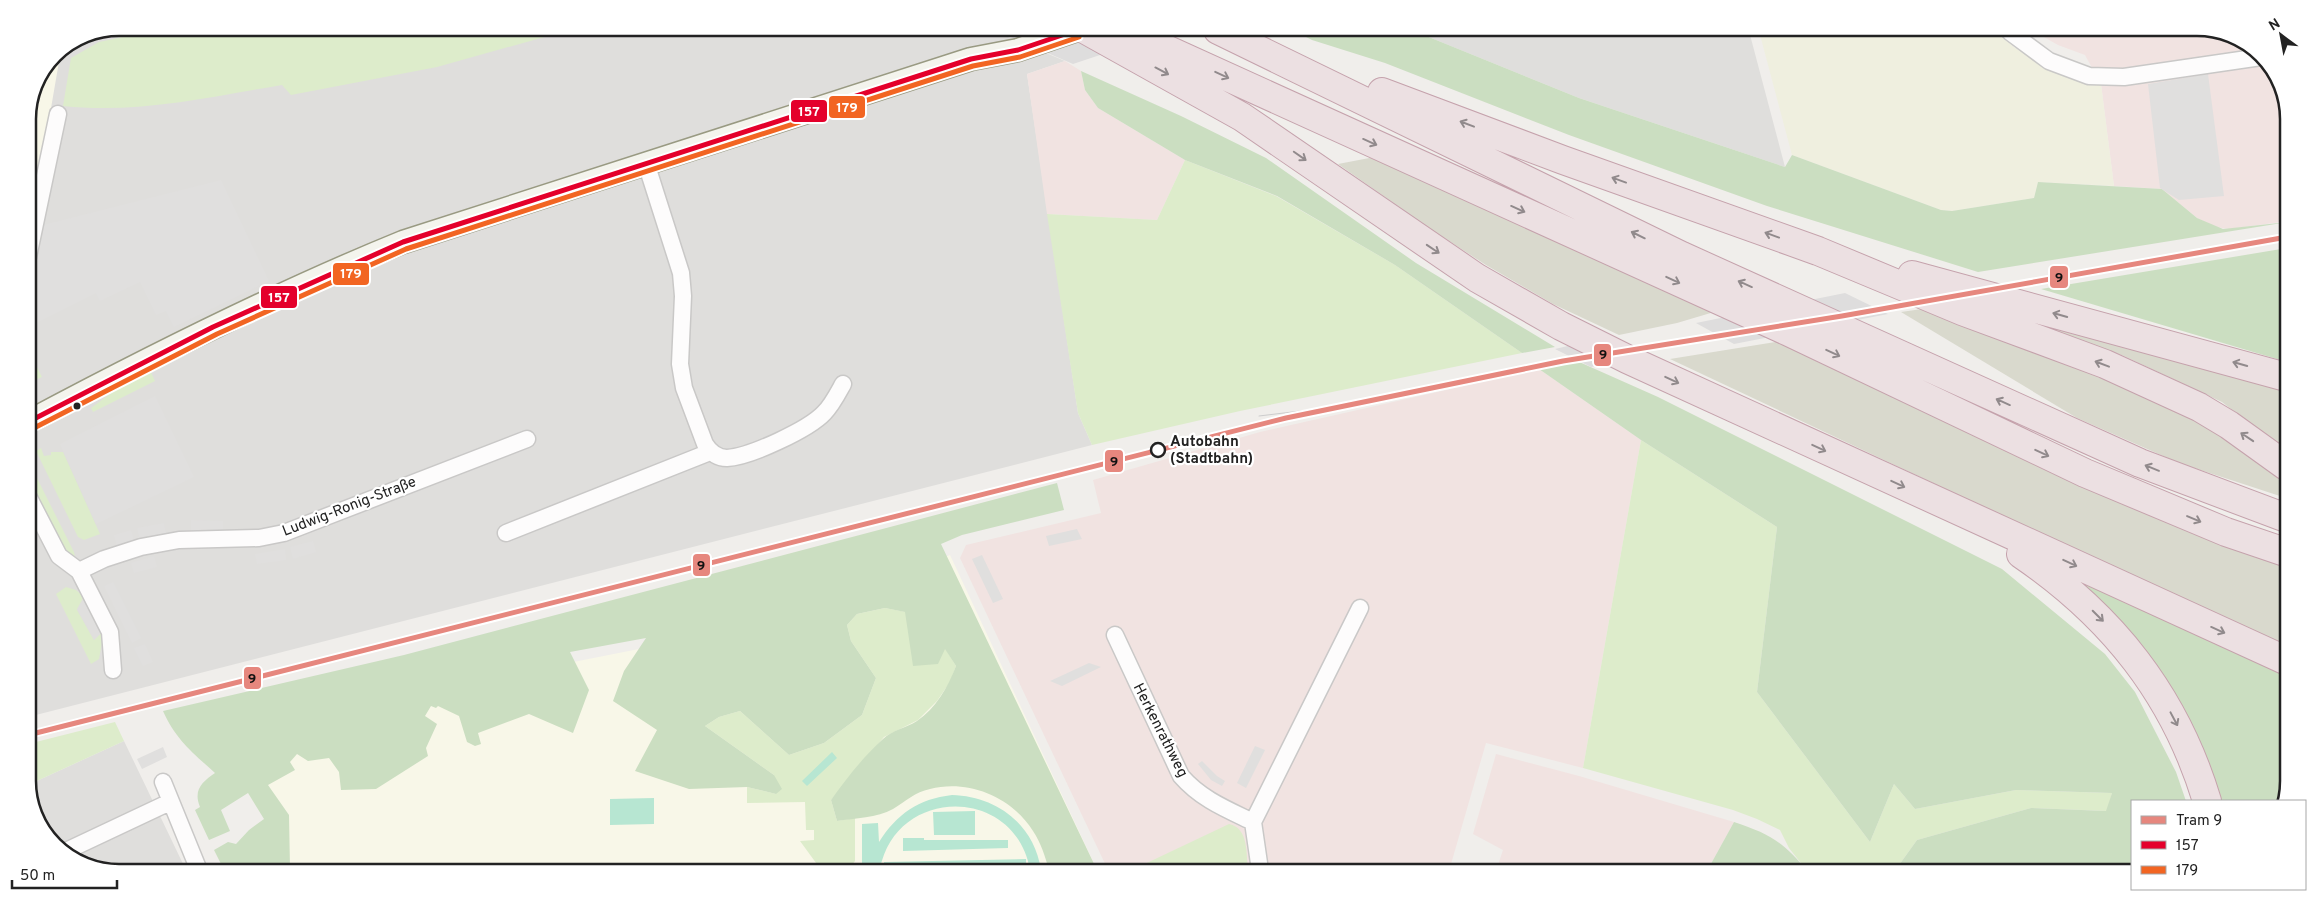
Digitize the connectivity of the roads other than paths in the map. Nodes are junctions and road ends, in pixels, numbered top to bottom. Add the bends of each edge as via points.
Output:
1 (1020, 36) edge
2 (1059, 36) edge
3 (1230, 36) edge
4 (1231, 36) edge
5 (2016, 36) edge
6 (1119, 39) edge
7 (2253, 58) edge
8 (971, 59) junction
9 (58, 114) dead end
10 (646, 163) junction
11 (36, 219) edge
12 (1818, 251) junction
13 (2280, 375) edge
14 (843, 384) dead end
15 (36, 418) edge
16 (527, 439) dead end
17 (710, 452) junction
18 (2280, 462) edge
19 (36, 511) edge
20 (1962, 513) junction
21 (2280, 516) edge
22 (506, 532) dead end
23 (2280, 550) edge
24 (79, 571) junction
25 (1360, 608) dead end
26 (1115, 635) dead end
27 (2280, 658) edge
28 (113, 670) dead end
29 (163, 782) dead end
30 (2207, 800) edge
31 (170, 802) junction
32 (1253, 822) junction
33 (71, 849) edge
34 (196, 864) edge
35 (1259, 864) edge

1 - 8 main road
2 - 8 main road via 1018,50
21 -> 3 highway via 2140,463 1682,256
12 -> 4 highway via 1562,160
5 - 7 street via 2050,61 2089,76 2124,76
6 -> 20 highway via 1160,70 1242,117 1477,278 1627,359
6 -> 23 highway via 1146,40 1789,332 2085,473 2226,532
8 - 10 main road
9 - 11 street
10 - 15 main road via 403,242 341,267 116,375
10 - 17 street via 681,273 680,364 684,388
13 -> 12 highway
18 -> 12 highway via 2229,425 2167,392 2105,364 1944,304
14 - 17 street via 825,412 799,431 755,451 727,458
16 - 24 street, Ludwig-Ronig-Straße via 284,533 259,538 178,540 141,547
17 - 22 street
19 - 24 street via 59,556
20 -> 27 highway
20 -> 30 highway via 2046,571 2111,629 2162,698 2183,736
24 - 28 street via 110,632
25 - 32 street
26 - 32 street, Herkenrathweg via 1181,776 1210,802
29 - 31 street
31 - 33 street
31 - 34 street
32 - 35 street

